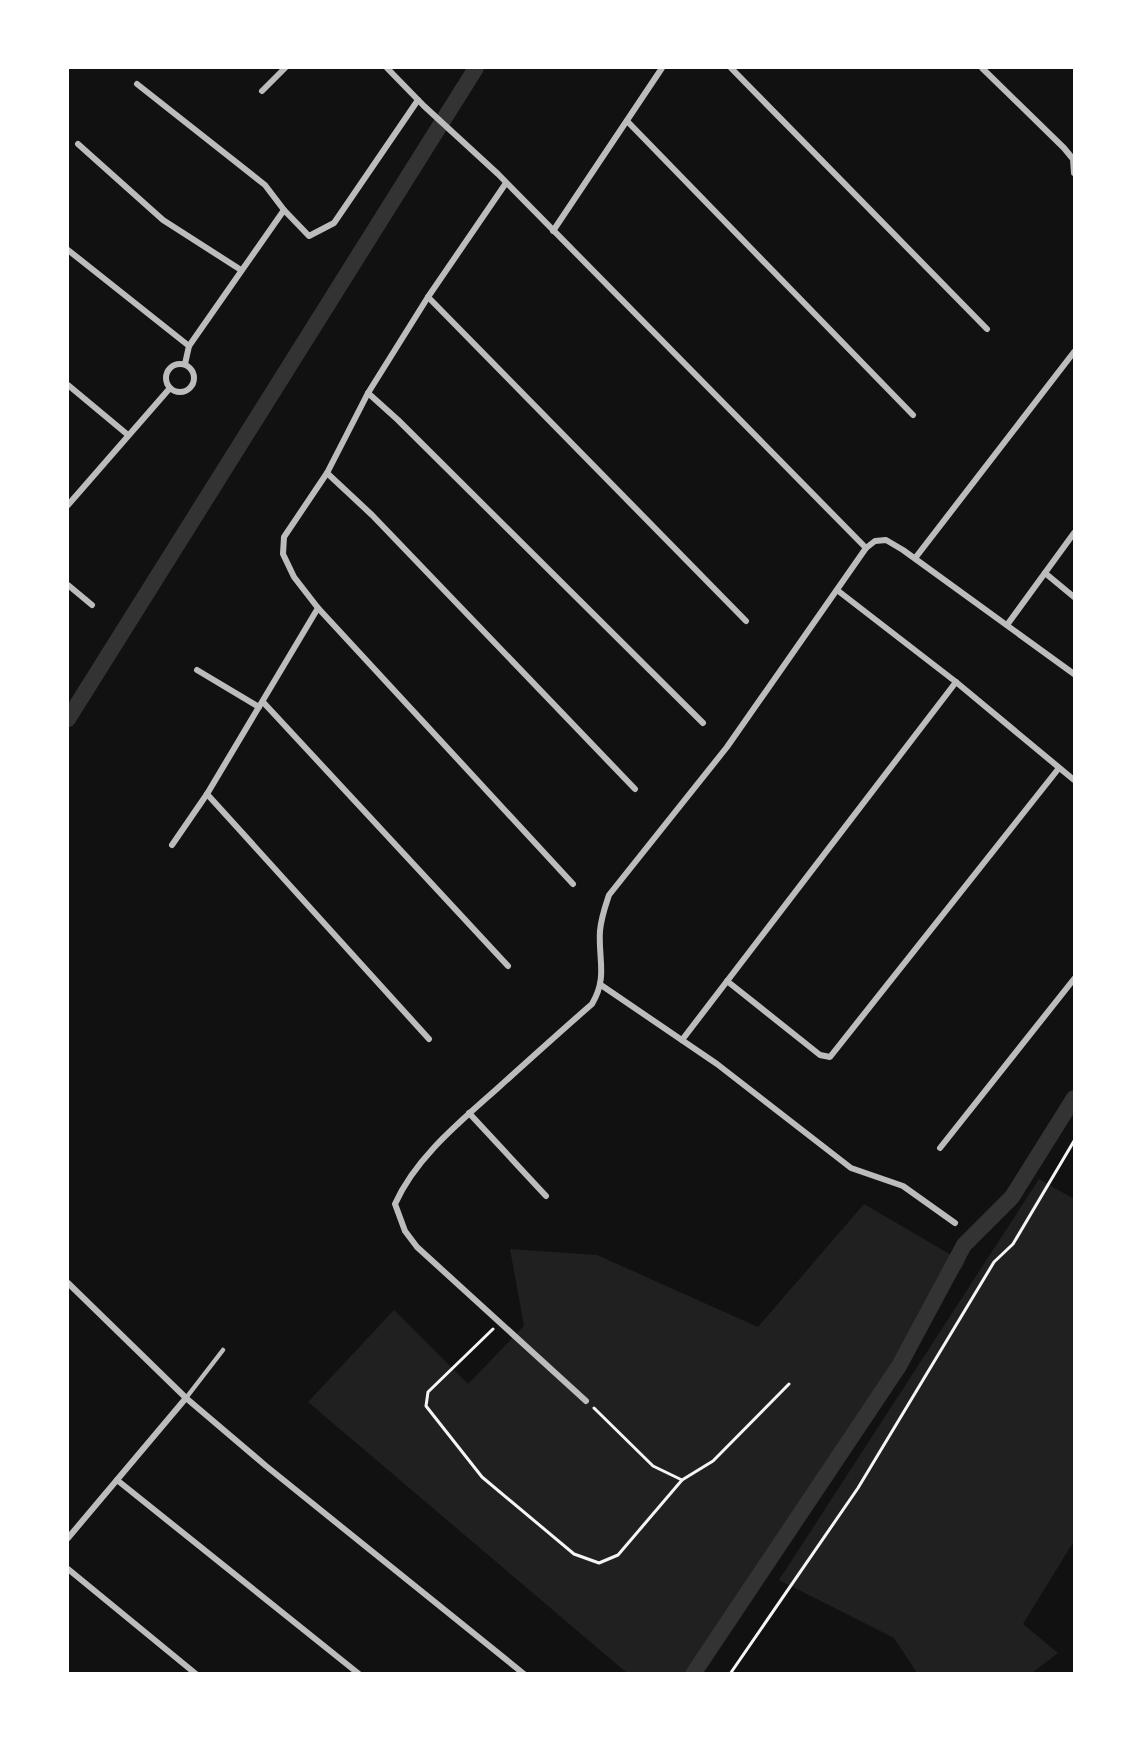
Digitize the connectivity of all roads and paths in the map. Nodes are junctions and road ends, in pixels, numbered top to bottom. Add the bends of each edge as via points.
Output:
1 (285, 68) edge
2 (387, 68) edge
3 (662, 68) edge
4 (731, 68) edge
5 (982, 68) edge
6 (137, 84) dead end
7 (262, 91) dead end
8 (418, 100) junction
9 (627, 121) junction
10 (78, 144) dead end
11 (1074, 173) edge
12 (506, 183) junction
13 (284, 210) junction
14 (553, 231) junction
15 (68, 250) edge
16 (241, 270) junction
17 (428, 297) junction
18 (987, 329) dead end
19 (189, 346) junction
20 (1074, 352) edge
21 (185, 364) junction
22 (68, 385) edge
23 (170, 388) junction
24 (368, 393) junction
25 (913, 414) dead end
26 (128, 435) junction
27 (327, 472) junction
28 (68, 506) edge
29 (1074, 533) edge
30 (866, 548) junction
31 (916, 557) junction
32 (1045, 573) junction
33 (68, 585) edge
34 (837, 590) junction
35 (1074, 597) edge
36 (92, 605) dead end
37 (318, 608) junction
38 (746, 621) dead end
39 (1007, 625) junction
40 (197, 670) dead end
41 (1074, 674) edge
42 (956, 682) junction
43 (261, 704) junction
44 (703, 723) dead end
45 (1059, 768) junction
46 (1074, 780) edge
47 (635, 789) dead end
48 (207, 794) junction
49 (172, 845) dead end
50 (573, 884) dead end
51 (508, 966) dead end
52 (1074, 979) edge
53 (727, 981) junction
54 (601, 985) junction
55 (429, 1039) dead end
56 (682, 1040) junction
57 (468, 1113) junction
58 (1074, 1141) edge
59 (940, 1148) dead end
60 (546, 1196) dead end
61 (955, 1223) dead end
62 (68, 1283) edge
63 (501, 1322) junction
64 (223, 1350) dead end
65 (789, 1384) dead end
66 (186, 1398) junction
67 (586, 1401) joint
68 (117, 1480) junction
69 (682, 1480) junction
70 (68, 1538) edge
71 (68, 1569) edge
72 (196, 1674) edge
73 (359, 1674) edge
74 (524, 1674) edge
75 (730, 1674) edge

1 - 7 street
2 - 8 street
3 - 9 street
4 - 18 street
5 - 11 street via 1064,148 1073,159
6 - 13 street via 265,185
8 - 12 street
8 - 13 street via 334,222 309,236
9 - 14 street
9 - 25 street
10 - 16 street via 163,220
12 - 14 street
12 - 17 street
13 - 16 street
14 - 30 street
15 - 19 street
16 - 19 street
17 - 24 street
17 - 38 street
19 - 21 street
20 - 31 street
21 - 23 street via 175,364 168,370
21 - 23 street via 195,375 193,385 182,392
22 - 26 street
23 - 26 street
24 - 27 street
24 - 44 street
26 - 28 street
27 - 37 street via 284,537 283,545 283,554 294,576
27 - 47 street
29 - 32 street
30 - 31 street via 875,541 886,540
30 - 34 street
31 - 39 street
32 - 35 street
32 - 39 street
33 - 36 street
34 - 42 street
34 - 54 street via 728,747 609,895 599,932
37 - 43 street
37 - 50 street
39 - 41 street
40 - 43 street
42 - 45 street
42 - 53 street
43 - 48 street
43 - 51 street
45 - 46 street
45 - 53 street via 830,1057 820,1055
48 - 49 street
48 - 55 street
52 - 59 street
53 - 56 street
54 - 56 street
54 - 57 street via 592,1004
56 - 61 street via 851,1168 903,1186
57 - 60 street
57 - 63 street via 404,1185 395,1204 405,1231 417,1247
58 - 75 path via 1013,1244 994,1262 858,1488
62 - 66 street
63 - 67 street
63 - 69 path via 428,1392 426,1406 482,1477 574,1554 599,1563 618,1555
64 - 66 lane
65 - 69 path via 713,1461
66 - 68 street
66 - 74 street
67 - 69 path via 653,1466
68 - 70 street
68 - 73 street
71 - 72 street

